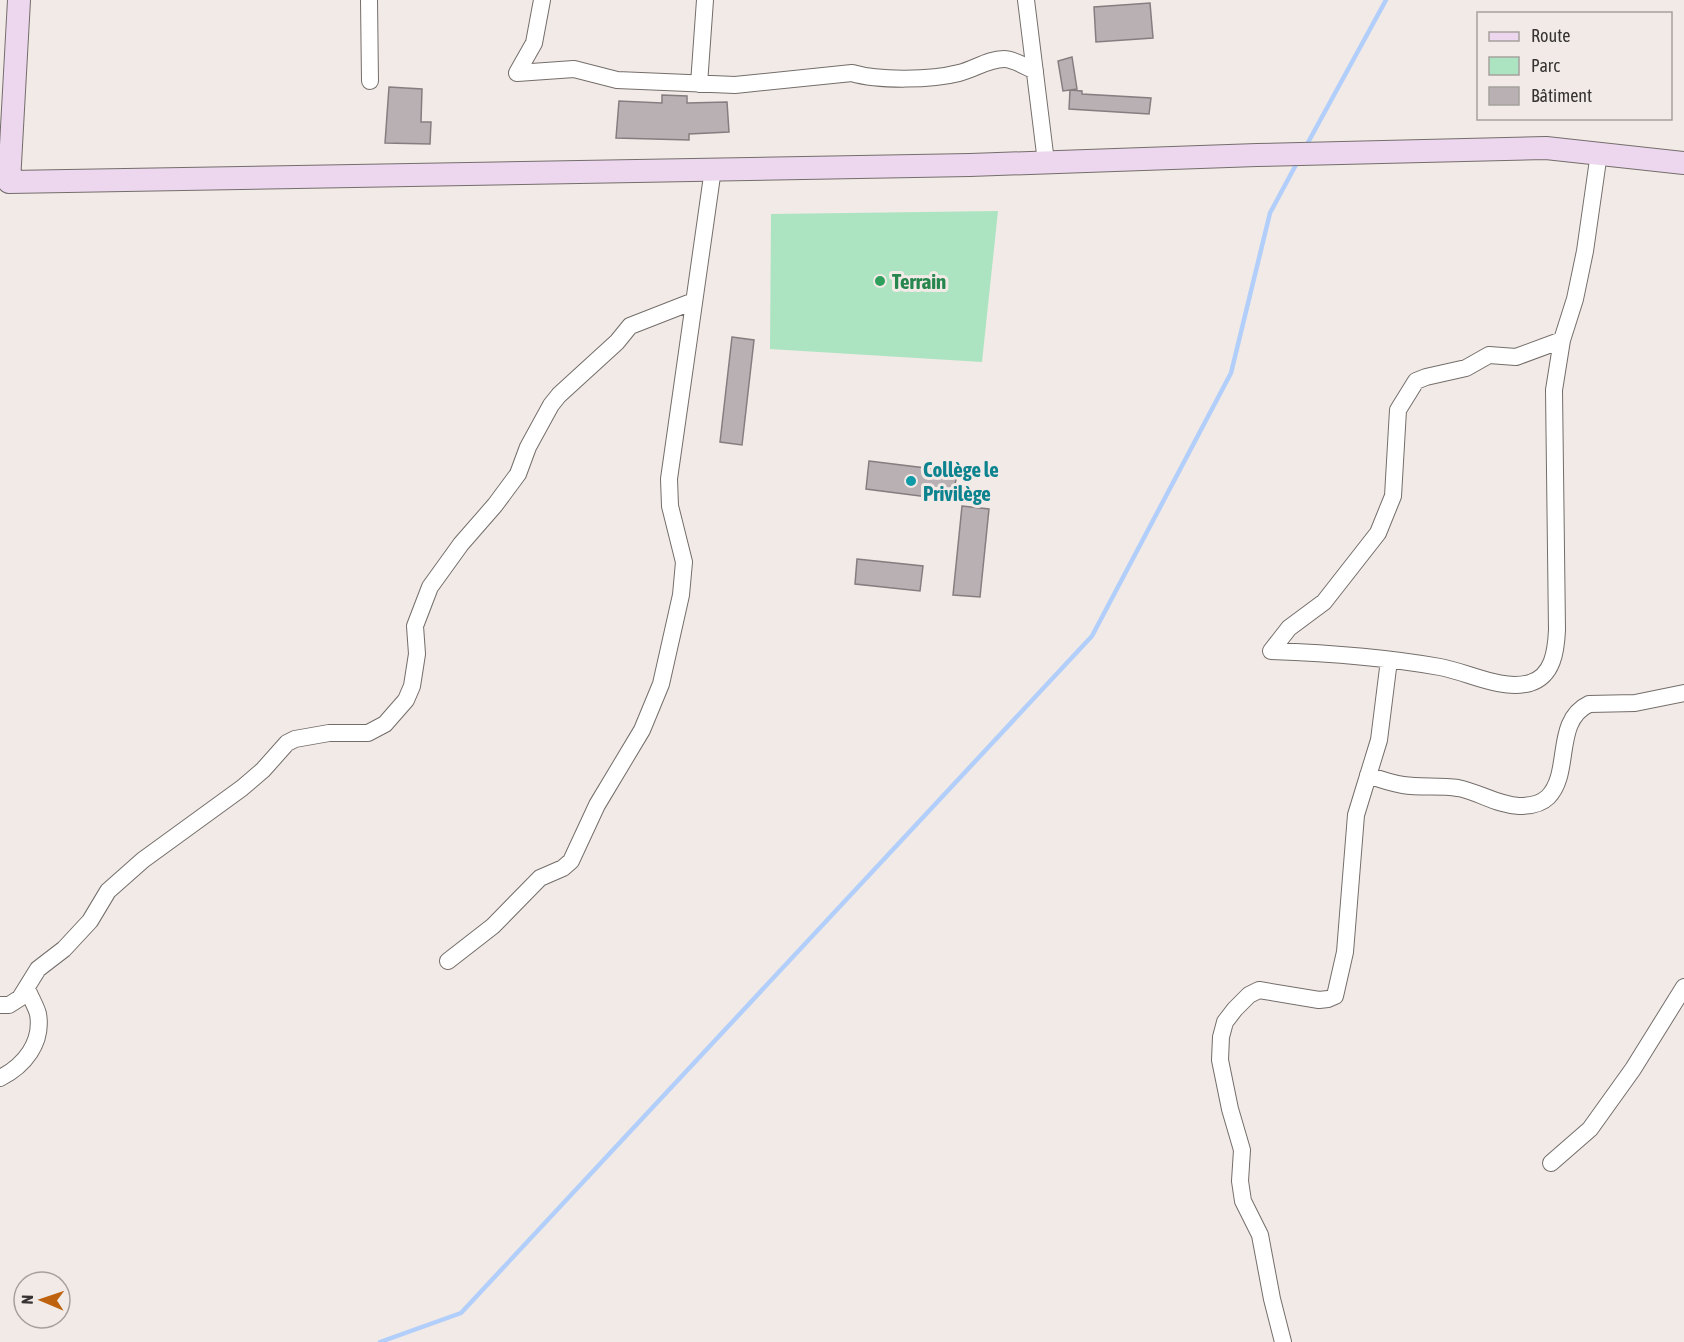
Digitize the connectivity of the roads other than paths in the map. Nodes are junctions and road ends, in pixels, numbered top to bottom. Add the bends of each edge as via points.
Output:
1 (19, 0) edge
2 (369, 0) edge
3 (542, 0) edge
4 (705, 0) edge
5 (1026, 0) edge
6 (1035, 71) junction
7 (370, 81) dead end
8 (699, 84) junction
9 (1599, 153) junction
10 (1046, 162) junction
11 (1684, 163) edge
12 (712, 169) junction
13 (5, 182) edge
14 (694, 301) junction
15 (1562, 340) junction
16 (1389, 660) junction
17 (1684, 693) edge
18 (1368, 775) junction
19 (448, 961) dead end
20 (1684, 987) edge
21 (27, 988) junction
22 (0, 1005) edge
23 (0, 1078) edge
24 (1551, 1163) dead end
25 (1283, 1342) edge

1 - 13 street
2 - 7 street
3 - 8 street via 534,43 517,73 574,69 617,80
4 - 8 street
5 - 6 street
6 - 8 street via 1006,59 936,77 868,78 852,73 750,85
6 - 10 street
9 - 10 street via 1534,149
9 - 11 street
9 - 15 street via 1585,251
10 - 12 street
12 - 13 street
12 - 14 street
14 - 19 street via 669,478 670,506 684,562 681,596 661,684 642,730 597,805 571,861 540,878 493,926
14 - 21 street via 630,326 551,405 518,474 430,587 415,626 417,654 412,686 406,700 385,724 368,733 329,733 287,743 263,771 143,860 108,891 90,921 38,969
15 - 16 street via 1554,390 1557,630 1548,670 1530,683 1504,683 1442,667
15 - 16 street via 1516,357 1489,355 1466,368 1416,381 1396,417 1395,484 1384,522 1339,585 1317,608 1289,628 1271,651
16 - 18 street via 1385,708
17 - 18 street via 1635,703 1583,707 1569,727 1550,796 1527,806 1502,803 1457,788 1403,785
18 - 25 street via 1356,815 1345,952 1335,996 1318,1000 1259,990 1235,1009 1225,1022 1221,1037 1220,1060 1242,1150 1243,1202 1260,1235
20 - 24 street via 1590,1129
21 - 22 street via 15,1002
21 - 23 street via 38,1013 35,1044 19,1067

